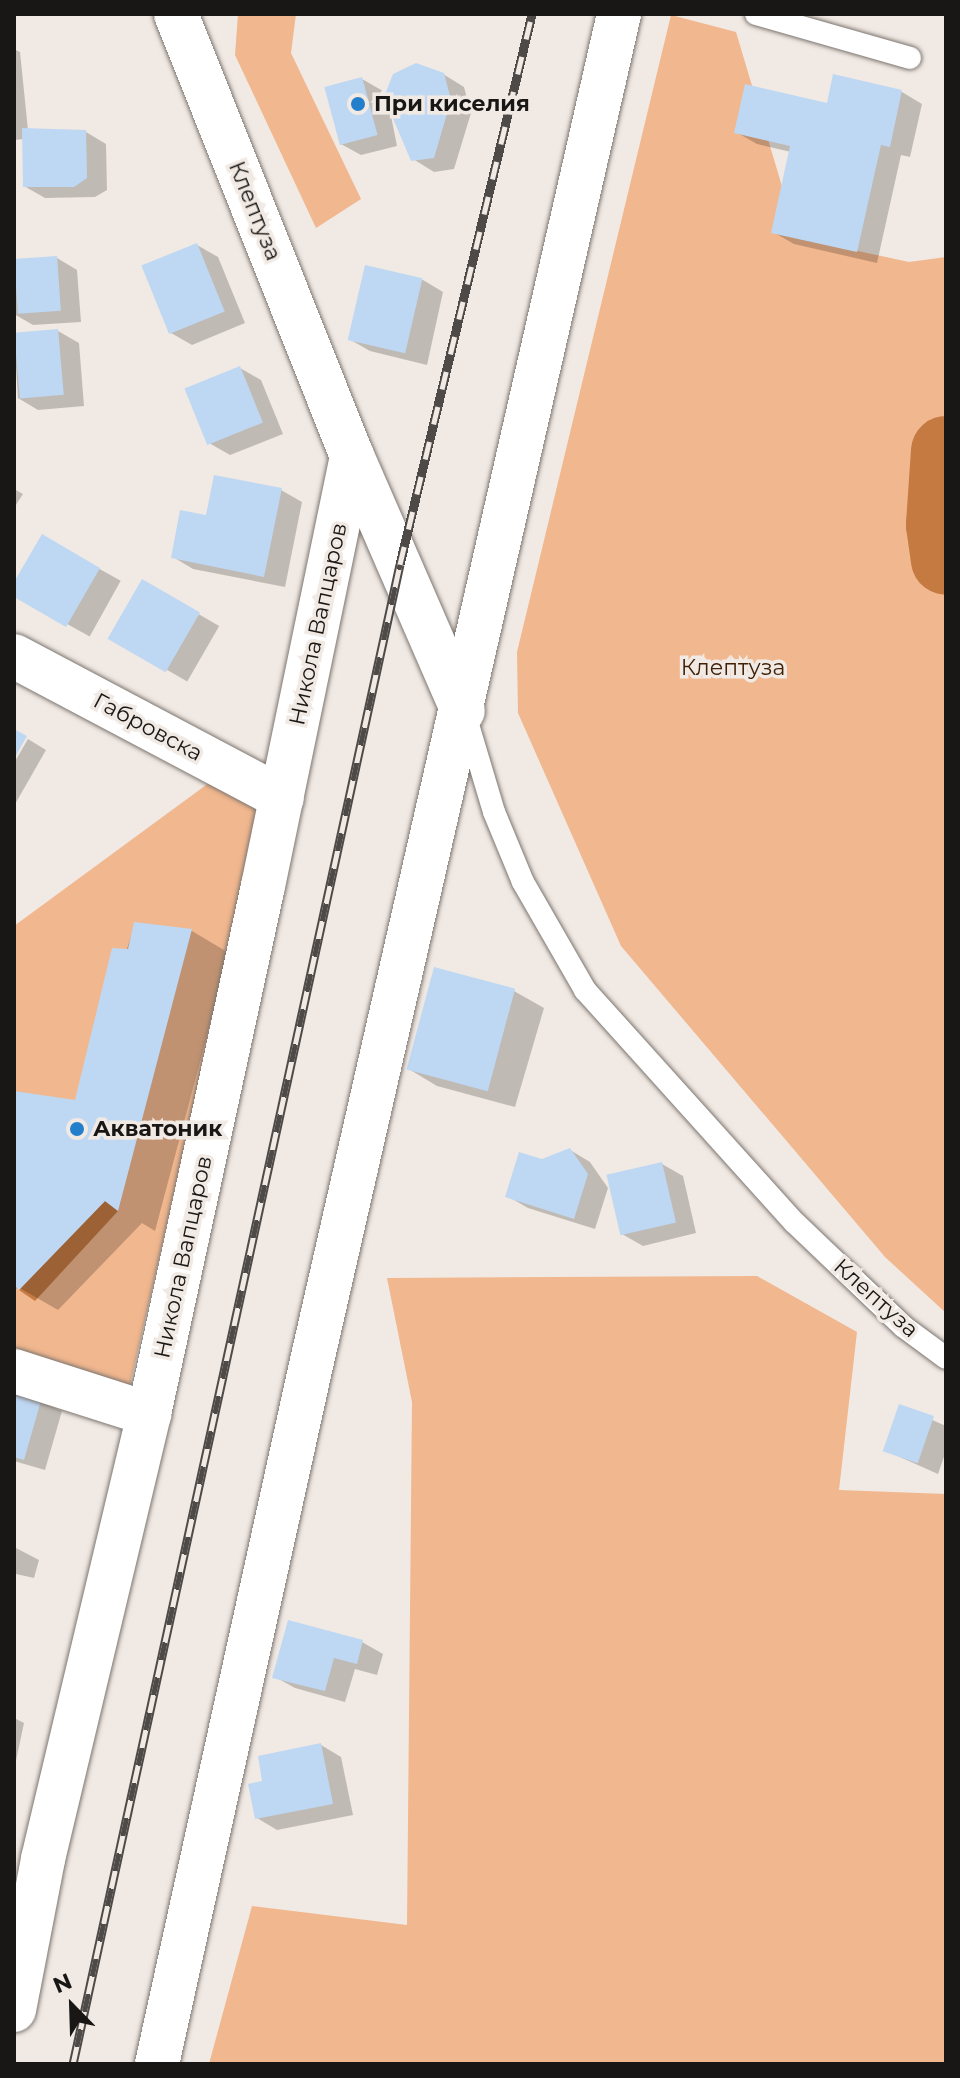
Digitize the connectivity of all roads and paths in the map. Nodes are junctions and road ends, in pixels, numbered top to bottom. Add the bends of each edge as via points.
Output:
1 (176, 14) edge
2 (204, 14) edge
3 (619, 14) edge
4 (756, 14) edge
5 (193, 56) junction
6 (910, 58) dead end
7 (352, 456) junction
8 (14, 656) edge
9 (463, 711) junction
10 (282, 798) junction
11 (946, 1358) edge
12 (14, 1371) edge
13 (149, 1414) junction
14 (14, 2010) edge
15 (157, 2064) edge

1 - 5 street, Клептуза
2 - 5 street
3 - 9 street
4 - 6 lane
5 - 7 street, Клептуза
7 - 9 street, Клептуза
7 - 10 street, Никола Вапцаров
8 - 10 street, Габровска
9 - 11 lane, Клептуза via 494,812 523,882 585,990 794,1222 904,1327
9 - 15 street
10 - 13 street, Никола Вапцаров
12 - 13 street
13 - 14 street, Никола Вапцаров via 43,1859

